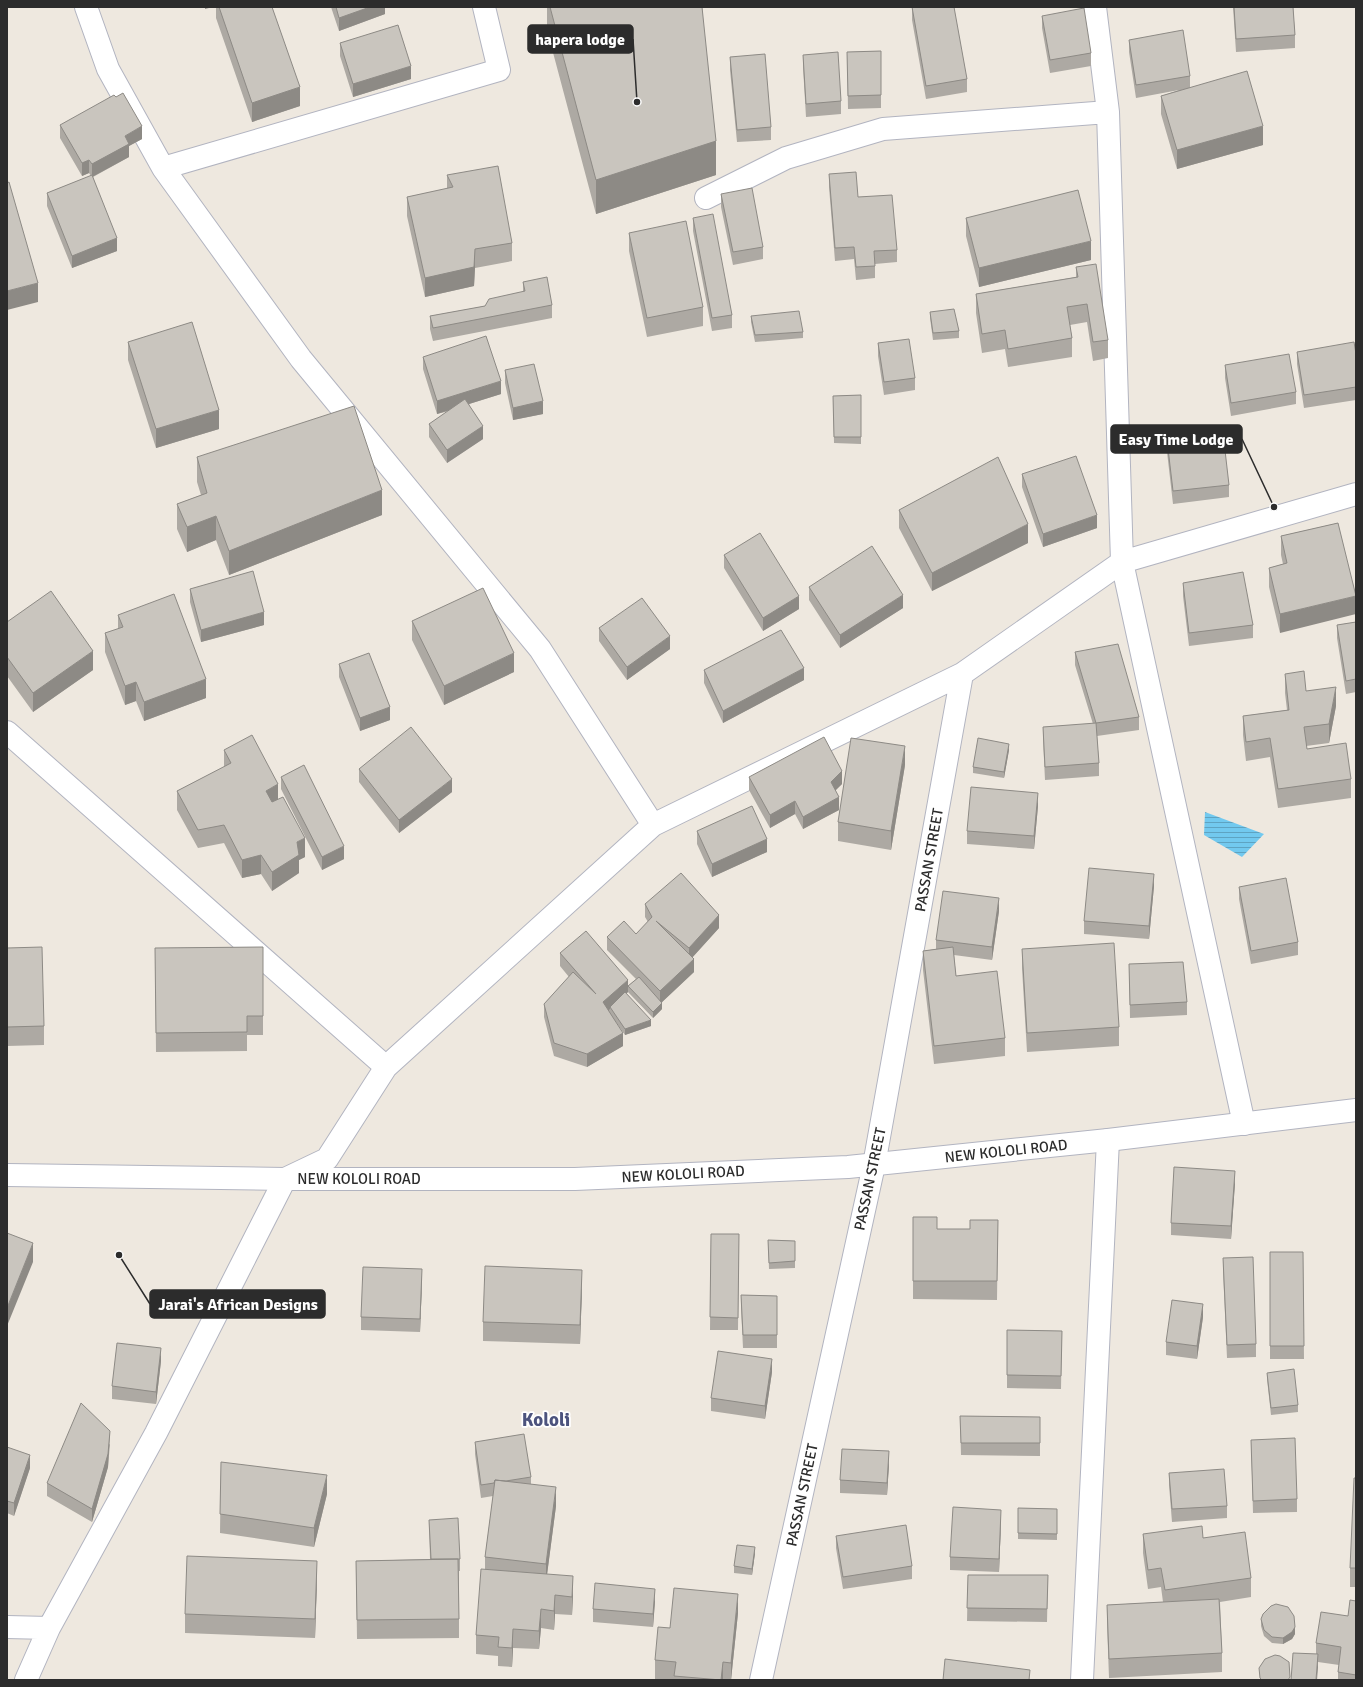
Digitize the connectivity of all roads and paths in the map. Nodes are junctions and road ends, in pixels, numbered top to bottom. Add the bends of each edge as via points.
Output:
1 (86, 7) edge
2 (484, 7) edge
3 (1095, 7) edge
4 (1108, 112) junction
5 (163, 168) junction
6 (706, 198) dead end
7 (1356, 494) edge
8 (1122, 562) junction
9 (962, 674) junction
10 (7, 732) edge
11 (653, 825) junction
12 (386, 1067) junction
13 (1356, 1110) edge
14 (1244, 1124) junction
15 (1108, 1140) junction
16 (874, 1165) junction
17 (7, 1175) edge
18 (286, 1179) junction
19 (7, 1627) edge
20 (49, 1628) junction
21 (26, 1680) edge
22 (761, 1680) edge
23 (1082, 1680) edge

1 - 5 street via 108,69
2 - 5 street via 499,70
3 - 4 street
4 - 6 street via 883,129 786,158
4 - 8 street
5 - 11 street via 301,359 540,649
7 - 8 street
8 - 9 street
8 - 14 street
9 - 11 street
9 - 16 street, PASSAN STREET
10 - 12 street
11 - 12 street
12 - 18 street via 328,1159
13 - 14 street, NEW KOLOLI ROAD
14 - 15 street, NEW KOLOLI ROAD
15 - 16 street, NEW KOLOLI ROAD
15 - 23 street
16 - 18 street, NEW KOLOLI ROAD via 575,1179
16 - 22 street, PASSAN STREET
17 - 18 street, NEW KOLOLI ROAD
18 - 20 street via 156,1434
19 - 20 street
20 - 21 street

